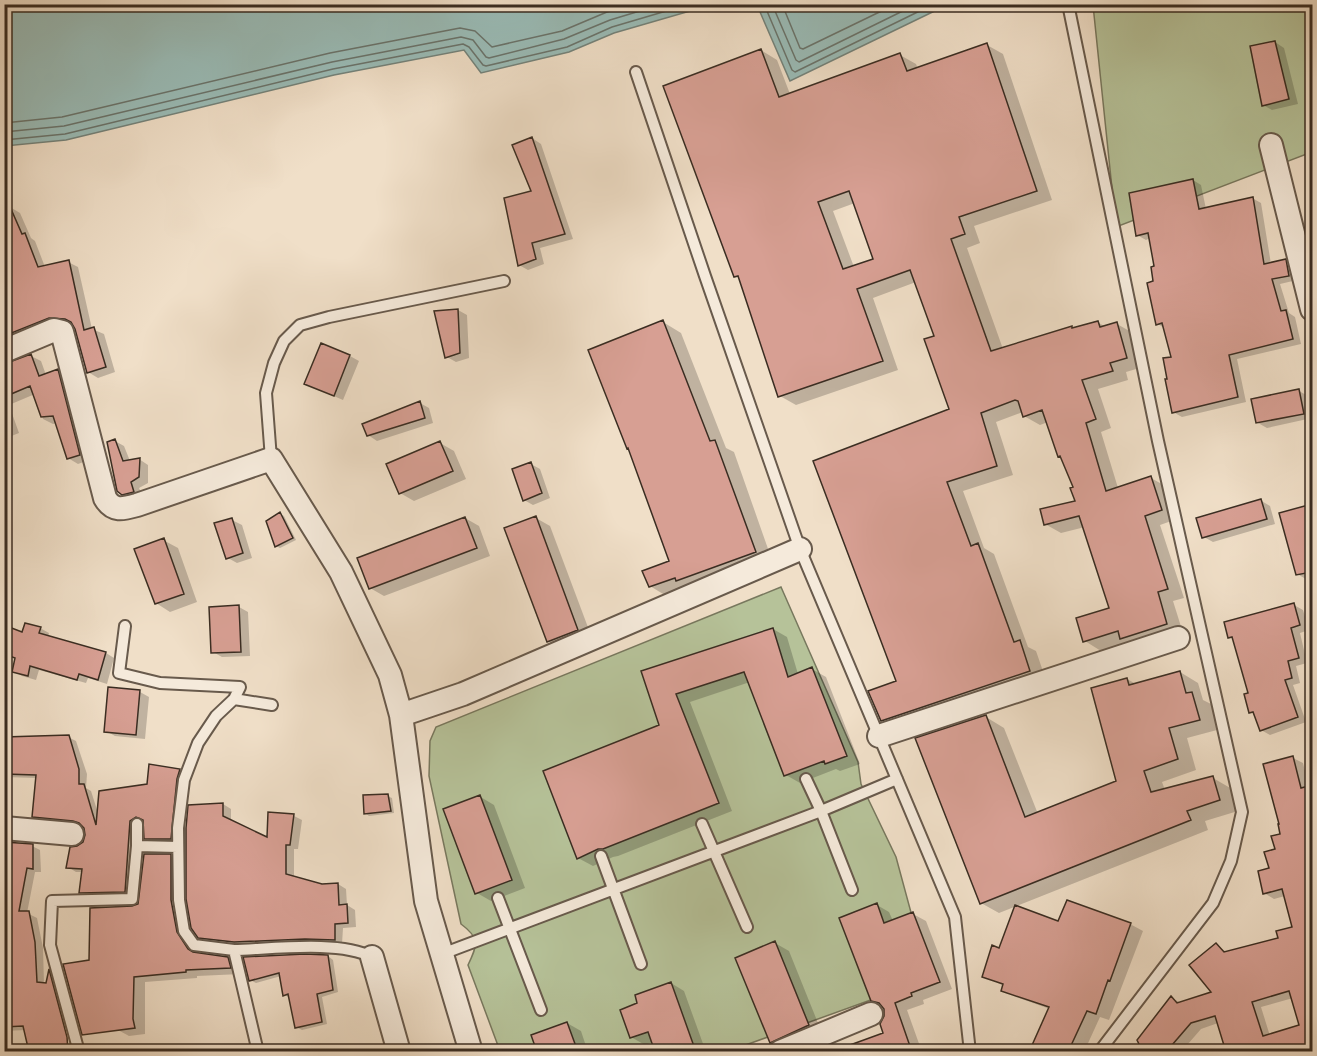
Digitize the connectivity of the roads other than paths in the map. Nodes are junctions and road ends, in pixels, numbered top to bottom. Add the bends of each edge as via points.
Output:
1 (1068, 4) edge
2 (636, 72) dead end
3 (1271, 145) dead end
4 (504, 281) dead end
5 (1312, 309) edge
6 (4, 351) edge
7 (271, 459) junction
8 (800, 549) junction
9 (125, 626) dead end
10 (1178, 638) dead end
11 (234, 699) junction
12 (272, 705) dead end
13 (400, 716) junction
14 (879, 736) junction
15 (897, 779) junction
16 (806, 780) dead end
17 (821, 811) junction
18 (137, 824) dead end
19 (702, 824) dead end
20 (4, 828) edge
21 (72, 834) dead end
22 (137, 846) junction
23 (178, 847) junction
24 (714, 851) junction
25 (601, 856) dead end
26 (613, 889) junction
27 (852, 890) dead end
28 (498, 898) dead end
29 (747, 927) dead end
30 (510, 928) junction
31 (234, 950) junction
32 (442, 954) junction
33 (372, 957) joint
34 (641, 964) dead end
35 (541, 1011) dead end
36 (871, 1014) dead end
37 (79, 1052) edge
38 (258, 1052) edge
39 (399, 1052) edge
40 (471, 1052) edge
41 (780, 1052) edge
42 (970, 1052) edge
43 (1099, 1052) edge

1 - 43 lane via 1158,441 1242,812 1231,861 1213,903
2 - 8 lane
3 - 5 street
4 - 7 lane via 300,325 285,341 274,363 266,393
6 - 7 street via 54,330 62,332 109,506 136,505
7 - 13 street via 341,572 390,675
8 - 13 street via 463,694
8 - 14 lane
9 - 11 lane via 119,673 160,683 240,687
10 - 14 street
11 - 12 lane
11 - 23 lane via 216,716 198,743 184,780
13 - 32 street via 426,901
14 - 15 lane
15 - 17 lane
15 - 42 lane via 955,917
16 - 17 lane
17 - 24 lane
17 - 27 lane
18 - 22 lane
19 - 24 lane
20 - 21 street
22 - 23 lane
22 - 37 lane via 132,899 52,901 50,945
23 - 31 lane via 181,918 189,940 194,945
24 - 26 lane
24 - 29 lane
25 - 26 lane
26 - 30 lane
26 - 34 lane
28 - 30 lane
30 - 32 lane
30 - 35 lane
31 - 33 lane via 330,948
31 - 38 lane
32 - 40 street
33 - 39 street
36 - 41 street

